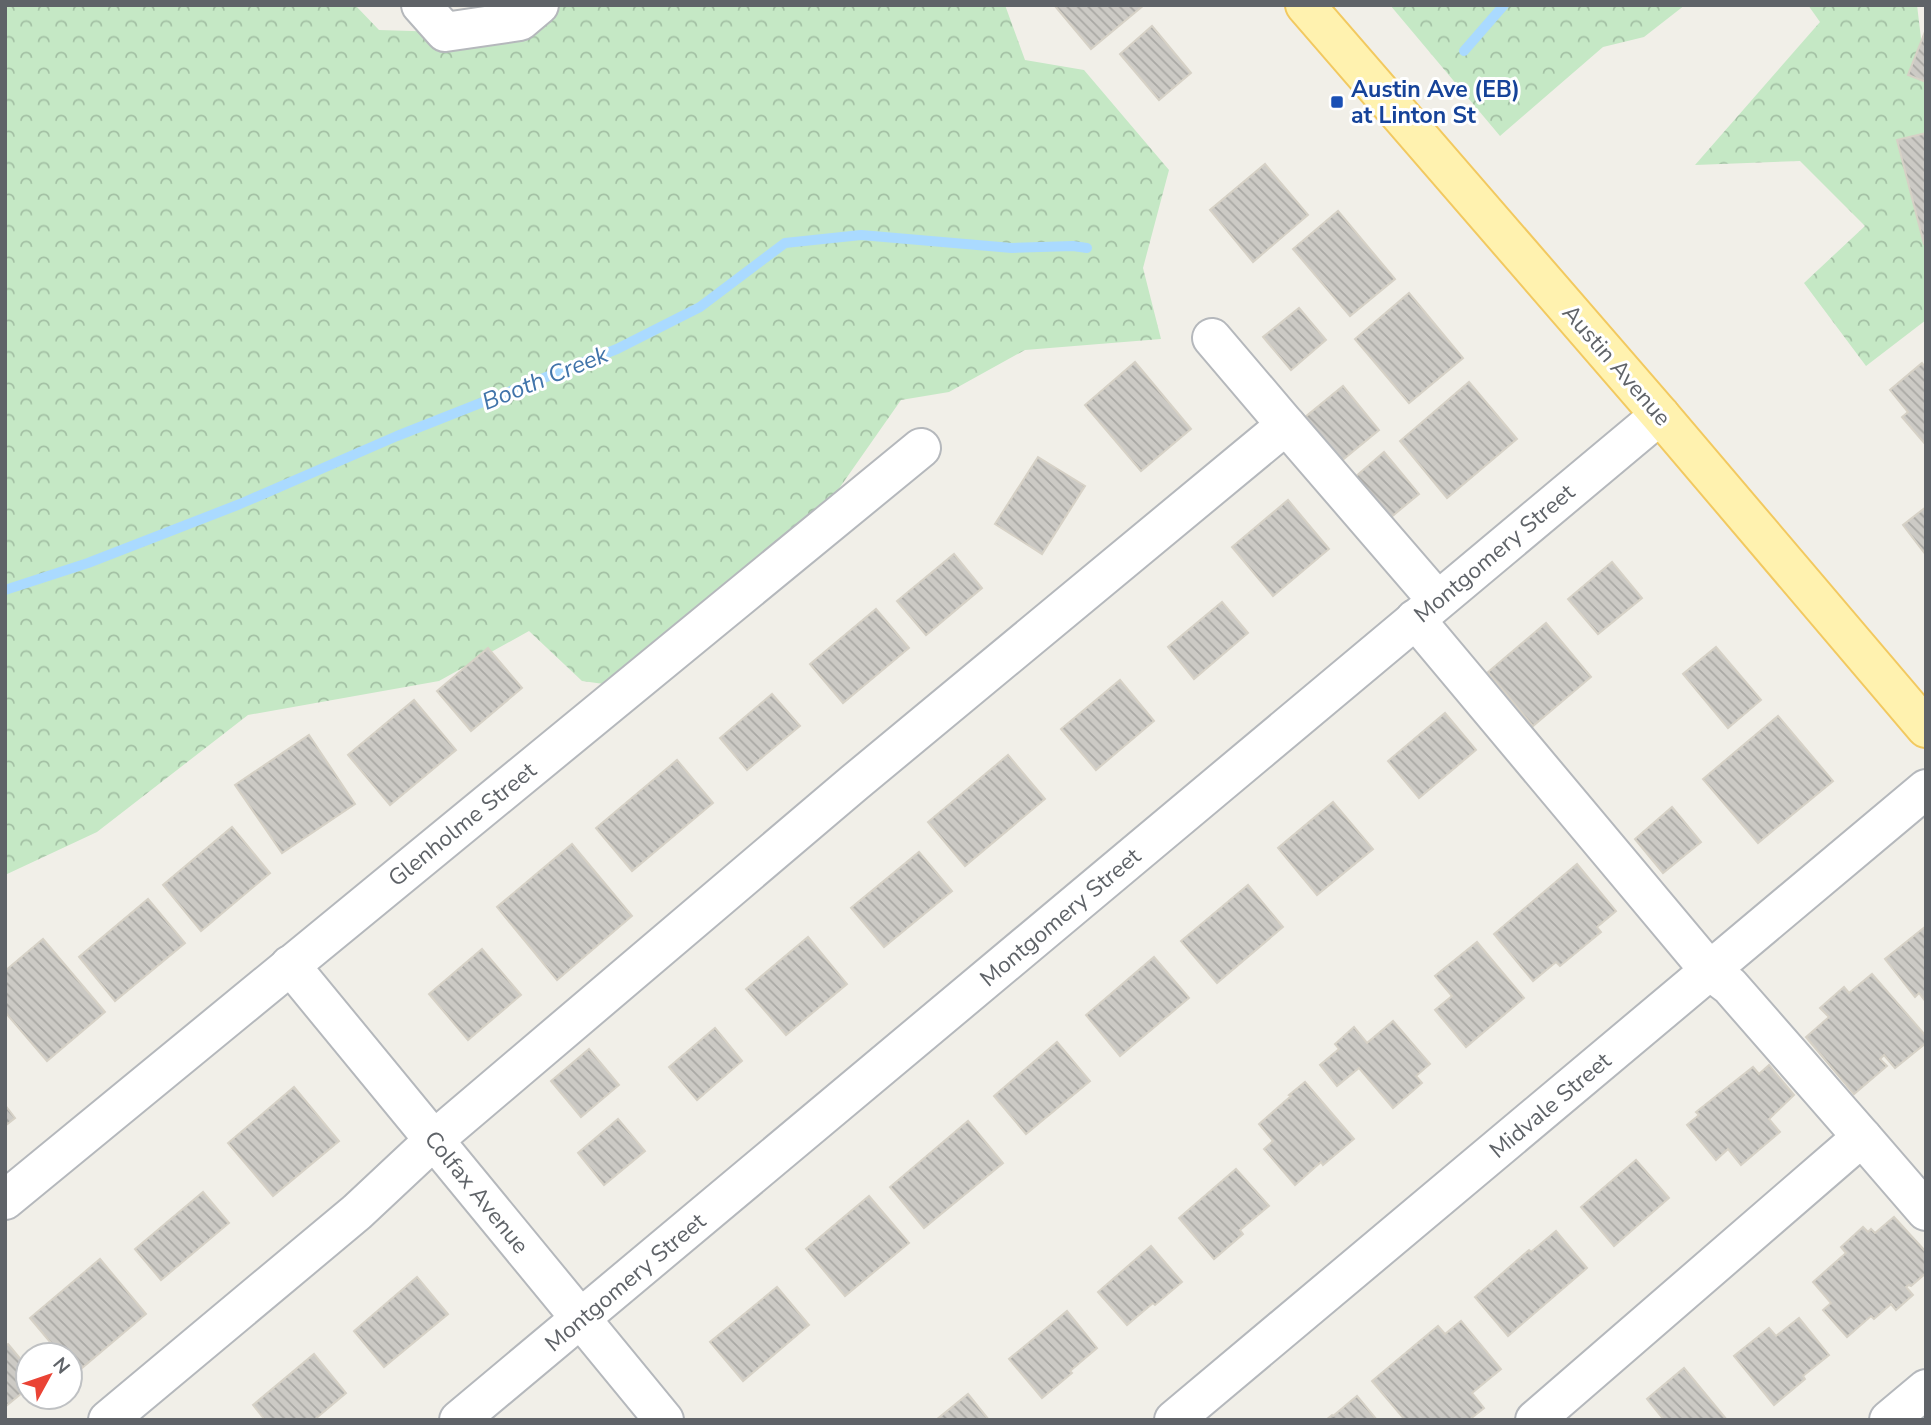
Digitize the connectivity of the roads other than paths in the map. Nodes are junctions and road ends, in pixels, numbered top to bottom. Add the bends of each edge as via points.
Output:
1 (539, 5) edge
2 (1305, 5) edge
3 (433, 19) edge
4 (1212, 338) dead end
5 (1660, 415) junction
6 (1286, 425) junction
7 (921, 448) dead end
8 (1426, 609) junction
9 (1926, 728) edge
10 (1926, 789) edge
11 (290, 965) junction
12 (1710, 971) junction
13 (1862, 1137) junction
14 (435, 1139) junction
15 (5, 1200) edge
16 (1926, 1211) edge
17 (581, 1319) junction
18 (1926, 1390) edge
19 (108, 1420) edge
20 (459, 1420) edge
21 (664, 1420) edge
22 (1174, 1420) edge
23 (1535, 1420) edge
24 (1889, 1420) edge

1 - 3 street via 520,21
2 - 5 main road, Austin Avenue
4 - 6 street
5 - 8 street, Montgomery Street
5 - 9 main road, Austin Avenue
6 - 8 street
6 - 14 street
7 - 11 street, Glenholme Street
8 - 12 street
8 - 17 street, Montgomery Street
10 - 12 street, Midvale Street
11 - 14 street, Colfax Avenue
11 - 15 street, Glenholme Street
12 - 13 street via 1730,986
12 - 22 street, Midvale Street
13 - 16 street
13 - 23 street
14 - 17 street, Colfax Avenue
14 - 19 street via 357,1212
17 - 20 street, Montgomery Street
17 - 21 street, Colfax Avenue
18 - 24 street

